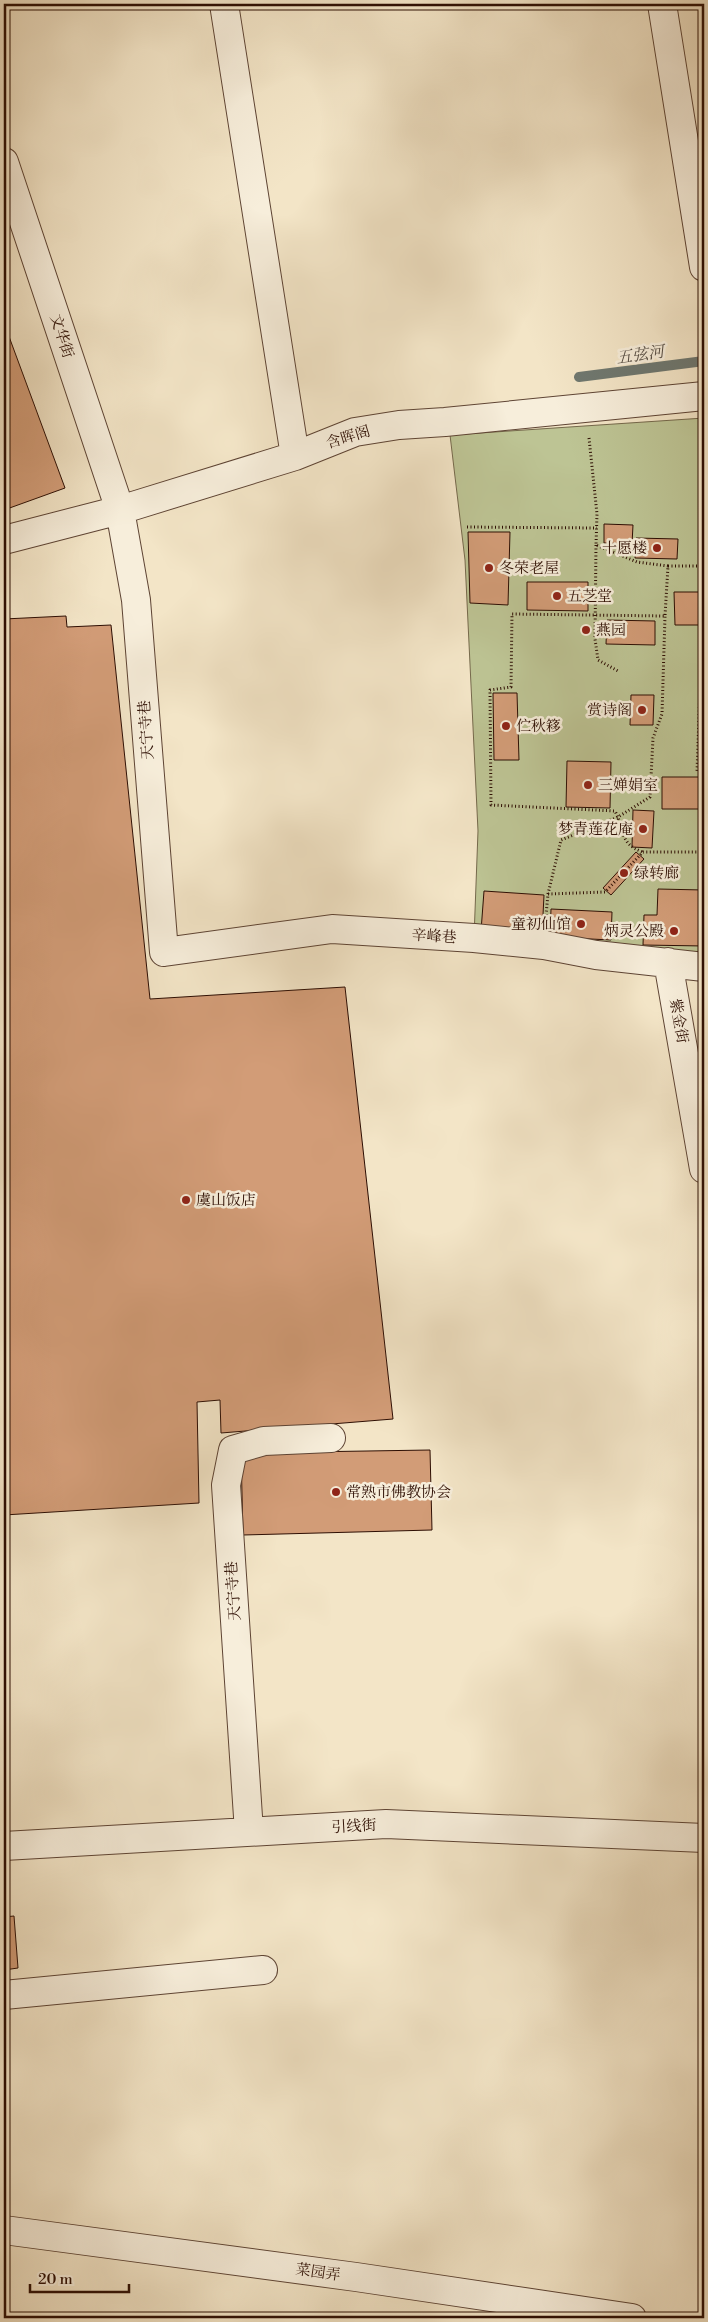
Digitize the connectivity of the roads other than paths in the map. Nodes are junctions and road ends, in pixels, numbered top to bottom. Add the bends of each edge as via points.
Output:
1 (224, 4) edge
2 (662, 4) edge
3 (4, 162) edge
4 (704, 266) edge
5 (704, 396) edge
6 (295, 456) junction
7 (120, 510) junction
8 (4, 540) edge
9 (164, 952) joint
10 (668, 962) junction
11 (704, 967) edge
12 (704, 1169) edge
13 (332, 1438) dead end
14 (249, 1832) junction
15 (704, 1838) edge
16 (4, 1846) edge
17 (263, 1970) dead end
18 (4, 1995) edge
19 (4, 2230) edge
20 (632, 2318) edge

1 - 6 street
2 - 4 street
3 - 7 street, 文华街
5 - 6 street, 含晖阁 via 399,425 355,432
6 - 7 street, 含晖阁
7 - 8 street, 含晖阁
7 - 9 street, 天宁寺巷 via 136,600
9 - 10 street, 辛峰巷 via 332,929 474,938
10 - 11 street, 辛峰巷
10 - 12 street, 紫金街
13 - 14 street, 天宁寺巷 via 264,1441 233,1450 226,1485
14 - 15 street, 引线街 via 386,1824
14 - 16 street, 引线街
17 - 18 street
19 - 20 street, 菜园弄

